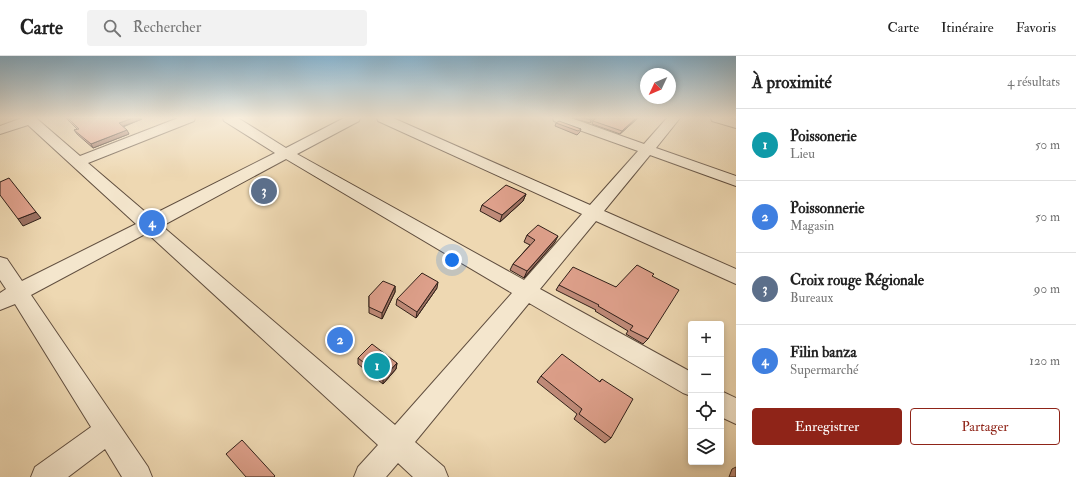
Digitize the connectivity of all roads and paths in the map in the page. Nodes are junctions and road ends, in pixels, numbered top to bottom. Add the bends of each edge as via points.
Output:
1 (53, 138) edge
2 (139, 138) edge
3 (260, 138) edge
4 (315, 138) edge
5 (426, 138) edge
6 (615, 138) edge
7 (657, 138) edge
8 (647, 149) junction
9 (285, 153) junction
10 (78, 162) junction
11 (736, 181) edge
12 (593, 213) junction
13 (148, 224) junction
14 (0, 264) edge
15 (736, 277) edge
16 (527, 290) junction
17 (9, 297) edge
18 (688, 384) edge
19 (724, 405) edge
20 (736, 412) edge
21 (107, 432) junction
22 (396, 444) junction
23 (44, 477) edge
24 (138, 477) edge
25 (368, 477) edge
26 (434, 477) edge

1 - 10 street
2 - 10 street
3 - 9 street
4 - 9 street
5 - 12 street
6 - 8 street
7 - 8 street
8 - 11 street
8 - 12 street
9 - 13 street
9 - 16 street
10 - 13 street
12 - 15 street
12 - 16 street
13 - 17 street
13 - 22 street
14 - 17 street
16 - 18 street
16 - 22 street
17 - 21 street
19 - 20 street
21 - 23 street
21 - 24 street
22 - 25 street
22 - 26 street

